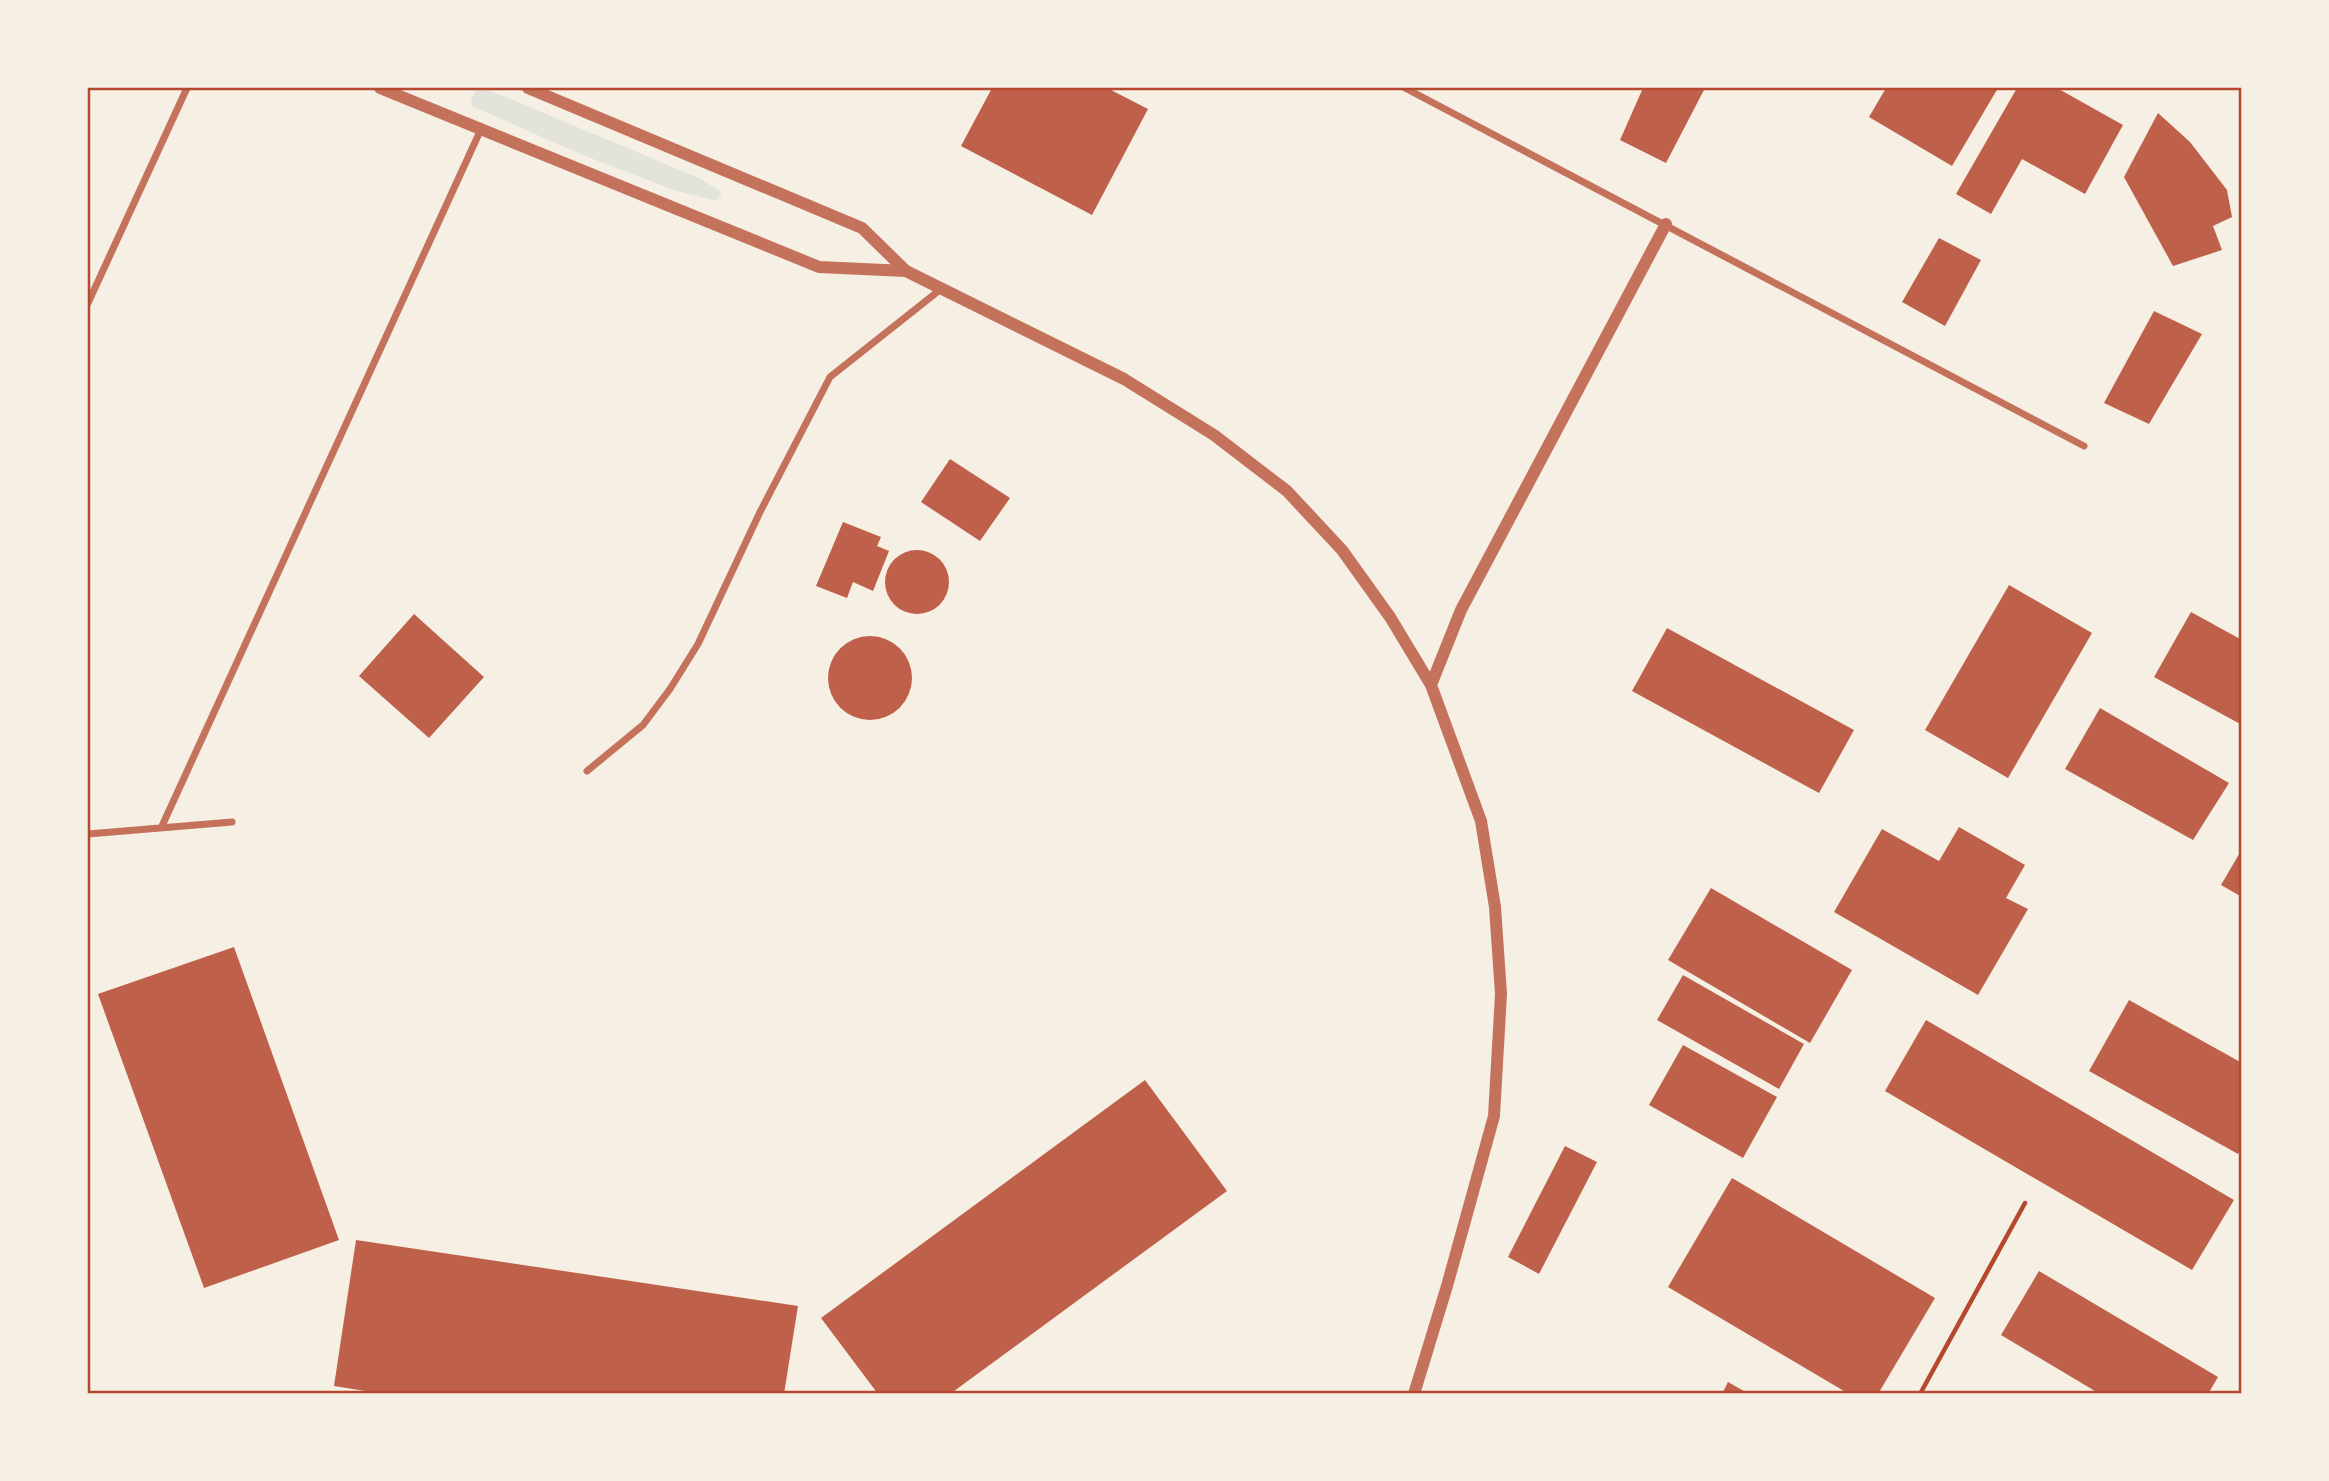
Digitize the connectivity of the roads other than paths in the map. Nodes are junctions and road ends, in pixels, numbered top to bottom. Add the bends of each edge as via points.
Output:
1 (187, 88) edge
2 (380, 88) edge
3 (528, 88) edge
4 (1405, 88) edge
5 (482, 127) junction
6 (1666, 224) junction
7 (906, 271) junction
8 (941, 289) junction
9 (88, 303) edge
10 (2084, 446) dead end
11 (1431, 685) junction
12 (587, 771) dead end
13 (232, 822) dead end
14 (162, 826) junction
15 (88, 834) edge
16 (1414, 1394) edge

1 - 9 street
2 - 5 street
3 - 7 street via 862,228
4 - 6 street
5 - 7 street via 819,267
5 - 14 street
6 - 10 street
6 - 11 street via 1461,610
7 - 8 street
8 - 11 street via 1124,379 1214,435 1287,491 1342,550
8 - 12 street via 830,377 698,644 643,725
11 - 16 street via 1481,821 1495,907 1501,994 1494,1116
13 - 14 street
14 - 15 street

